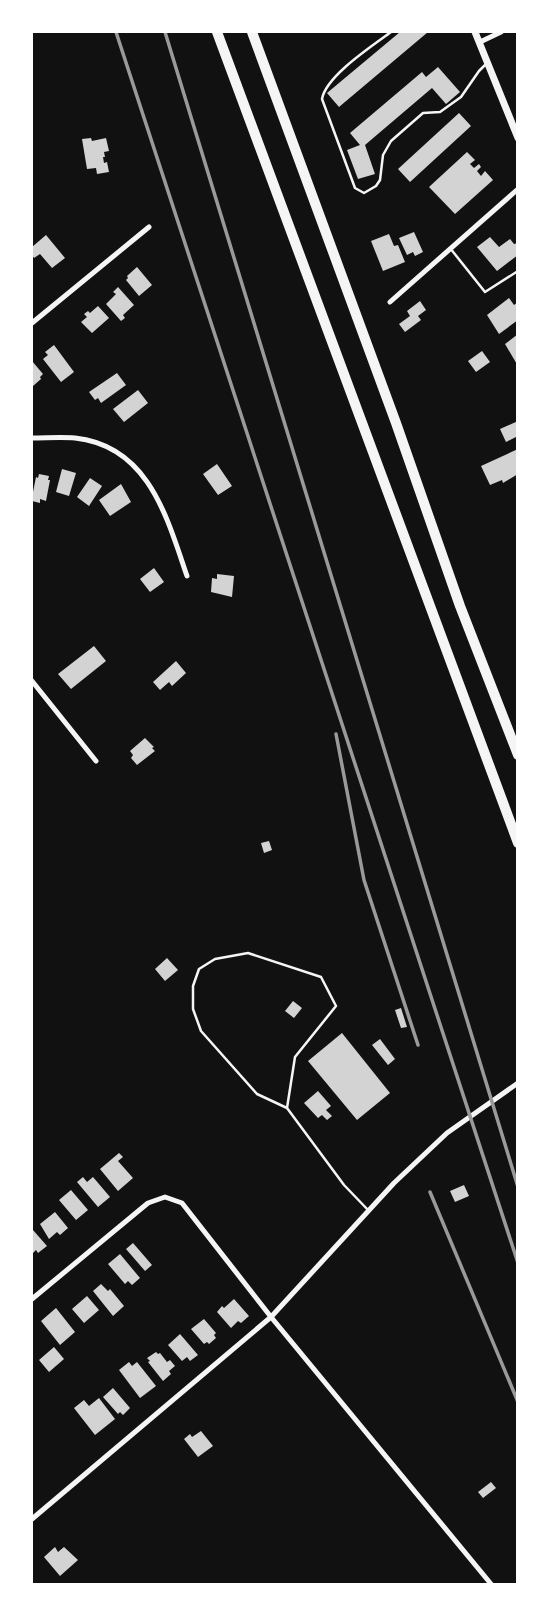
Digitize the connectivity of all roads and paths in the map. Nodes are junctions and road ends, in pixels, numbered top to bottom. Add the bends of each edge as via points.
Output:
1 (217, 32) edge
2 (252, 32) edge
3 (391, 32) edge
4 (475, 32) edge
5 (501, 32) edge
6 (480, 42) junction
7 (488, 62) junction
8 (517, 138) edge
9 (517, 189) edge
10 (149, 227) dead end
11 (450, 248) junction
12 (517, 271) edge
13 (390, 302) dead end
14 (32, 323) edge
15 (32, 438) edge
16 (187, 576) dead end
17 (32, 681) edge
18 (517, 755) edge
19 (96, 761) dead end
20 (517, 843) edge
21 (517, 1083) edge
22 (287, 1108) junction
23 (369, 1211) junction
24 (32, 1299) edge
25 (271, 1317) junction
26 (32, 1520) edge
27 (491, 1584) edge

1 - 20 highway
2 - 18 highway
3 - 7 lane via 323,91 322,99 359,191 369,191 380,180 383,155 391,141 423,113 440,112 461,97
4 - 6 main road
5 - 6 street
6 - 7 main road
7 - 8 main road
9 - 11 street
10 - 14 street
11 - 12 lane via 485,292
11 - 13 street
15 - 16 street via 77,438 106,447 131,463 151,486 164,512
17 - 19 street
21 - 23 street via 447,1133
22 - 22 lane via 295,1057 336,1006 321,976 248,953 215,959 199,969 192,986 193,1009 201,1031 257,1094
22 - 23 lane
23 - 25 street
24 - 25 street via 148,1203 165,1197 182,1203
25 - 26 street
25 - 27 street

